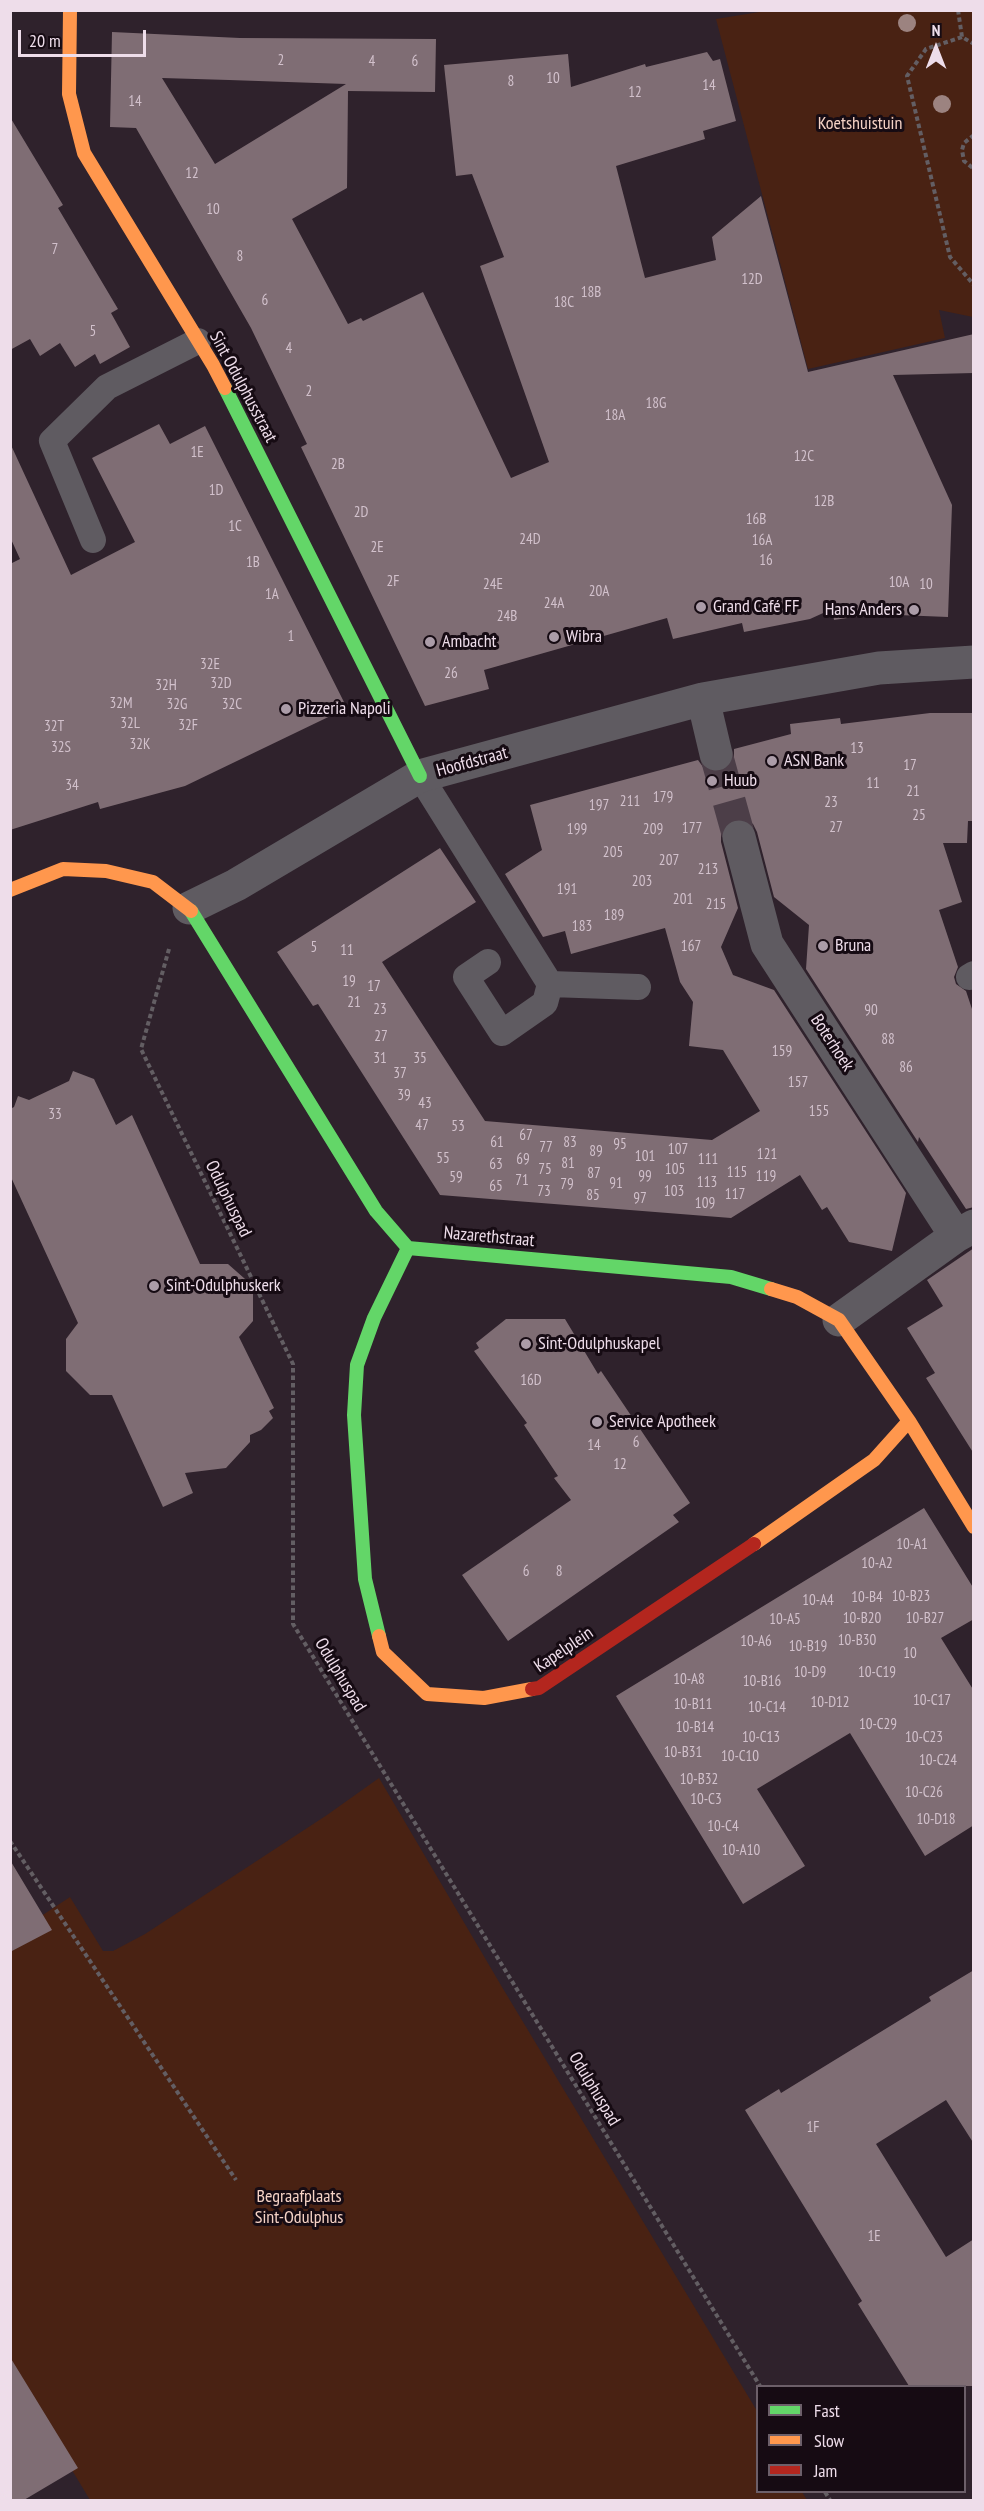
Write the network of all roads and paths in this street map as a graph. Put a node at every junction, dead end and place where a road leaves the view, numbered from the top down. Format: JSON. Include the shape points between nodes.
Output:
{"nodes":[{"id":1,"x":70,"y":10,"type":"edge"},
{"id":2,"x":958,"y":10,"type":"edge"},
{"id":3,"x":962,"y":37,"type":"junction"},
{"id":4,"x":974,"y":44,"type":"edge"},
{"id":5,"x":974,"y":135,"type":"edge"},
{"id":6,"x":974,"y":169,"type":"edge"},
{"id":7,"x":974,"y":285,"type":"edge"},
{"id":8,"x":198,"y":341,"type":"junction"},
{"id":9,"x":93,"y":540,"type":"dead end"},
{"id":10,"x":974,"y":662,"type":"edge"},
{"id":11,"x":703,"y":699,"type":"junction"},
{"id":12,"x":716,"y":754,"type":"tunnel mouth"},
{"id":13,"x":420,"y":776,"type":"junction"},
{"id":14,"x":739,"y":837,"type":"tunnel mouth"},
{"id":15,"x":10,"y":890,"type":"edge"},
{"id":16,"x":189,"y":908,"type":"junction"},
{"id":17,"x":488,"y":962,"type":"dead end"},
{"id":18,"x":550,"y":984,"type":"junction"},
{"id":19,"x":638,"y":987,"type":"dead end"},
{"id":20,"x":965,"y":1231,"type":"edge"},
{"id":21,"x":408,"y":1248,"type":"junction"},
{"id":22,"x":840,"y":1320,"type":"junction"},
{"id":23,"x":909,"y":1420,"type":"junction"},
{"id":24,"x":974,"y":1527,"type":"edge"},
{"id":25,"x":10,"y":1841,"type":"edge"},
{"id":26,"x":237,"y":2180,"type":"dead end"},
{"id":27,"x":759,"y":2385,"type":"edge"}],
"edges":[{"from":1,"to":8,"type":"street","name":"Sint Odulphusstraat","via":[[69,94],[84,153]]},
{"from":2,"to":3,"type":"path"},
{"from":3,"to":4,"type":"path"},
{"from":3,"to":7,"type":"path","via":[[926,49],[907,76],[950,257]]},
{"from":5,"to":6,"type":"path","via":[[962,150],[964,161]]},
{"from":8,"to":9,"type":"lane","via":[[107,387],[52,441]]},
{"from":8,"to":13,"type":"street","name":"Sint Odulphusstraat"},
{"from":10,"to":11,"type":"street","name":"Hoofdstraat","via":[[879,668]]},
{"from":11,"to":12,"type":"street"},
{"from":11,"to":13,"type":"street","name":"Hoofdstraat"},
{"from":13,"to":16,"type":"street","name":"Hoofdstraat","via":[[236,885]]},
{"from":13,"to":18,"type":"lane"},
{"from":14,"to":20,"type":"street","name":"Boterhoek","via":[[767,945]]},
{"from":15,"to":16,"type":"street","via":[[63,869],[106,871],[153,882]]},
{"from":16,"to":21,"type":"street","via":[[376,1211]]},
{"from":16,"to":27,"type":"path","name":"Odulphuspad","via":[[168,952],[141,1048],[292,1364],[293,1624]]},
{"from":17,"to":18,"type":"lane","via":[[466,976],[502,1033],[545,1003]]},
{"from":18,"to":19,"type":"lane"},
{"from":20,"to":22,"type":"street","name":"Boterhoek"},
{"from":21,"to":22,"type":"street","name":"Nazarethstraat","via":[[730,1277],[797,1297]]},
{"from":21,"to":23,"type":"street","name":"Kapelplein","via":[[374,1318],[357,1365],[354,1415],[365,1579],[383,1652],[427,1694],[484,1698],[539,1688],[874,1460]]},
{"from":22,"to":23,"type":"street","name":"Nazarethstraat"},
{"from":23,"to":24,"type":"street","name":"Nazarethstraat"},
{"from":25,"to":26,"type":"path"}]}
